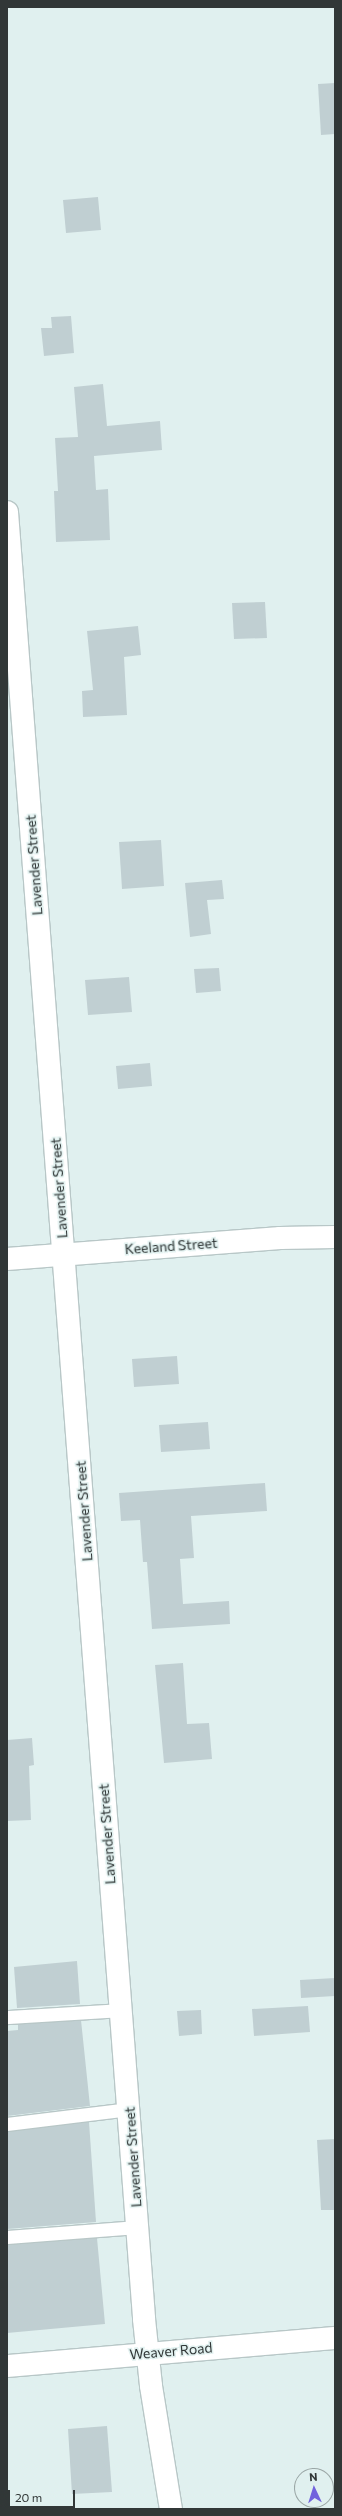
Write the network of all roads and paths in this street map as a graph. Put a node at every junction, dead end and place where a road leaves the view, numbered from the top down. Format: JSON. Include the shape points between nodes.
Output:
{"nodes":[{"id":1,"x":7,"y":512,"type":"edge"},
{"id":2,"x":335,"y":1237,"type":"edge"},
{"id":3,"x":65,"y":1254,"type":"junction"},
{"id":4,"x":7,"y":1259,"type":"edge"},
{"id":5,"x":120,"y":2010,"type":"junction"},
{"id":6,"x":7,"y":2018,"type":"edge"},
{"id":7,"x":129,"y":2109,"type":"junction"},
{"id":8,"x":7,"y":2124,"type":"edge"},
{"id":9,"x":138,"y":2228,"type":"junction"},
{"id":10,"x":7,"y":2237,"type":"edge"},
{"id":11,"x":335,"y":2338,"type":"edge"},
{"id":12,"x":148,"y":2353,"type":"junction"},
{"id":13,"x":7,"y":2366,"type":"edge"},
{"id":14,"x":171,"y":2509,"type":"edge"}],
"edges":[{"from":1,"to":3,"type":"street","name":"Lavender Street"},
{"from":2,"to":3,"type":"street","name":"Keeland Street","via":[[280,1238]]},
{"from":3,"to":4,"type":"street","name":"Keeland Street"},
{"from":3,"to":5,"type":"street","name":"Lavender Street"},
{"from":5,"to":6,"type":"lane"},
{"from":5,"to":7,"type":"street","name":"Lavender Street"},
{"from":7,"to":8,"type":"lane"},
{"from":7,"to":9,"type":"street","name":"Lavender Street"},
{"from":9,"to":10,"type":"lane"},
{"from":9,"to":12,"type":"street","name":"Lavender Street"},
{"from":11,"to":12,"type":"street","name":"Weaver Road"},
{"from":12,"to":13,"type":"street","name":"Weaver Road"},
{"from":12,"to":14,"type":"street","name":"Lavender Street"}]}
